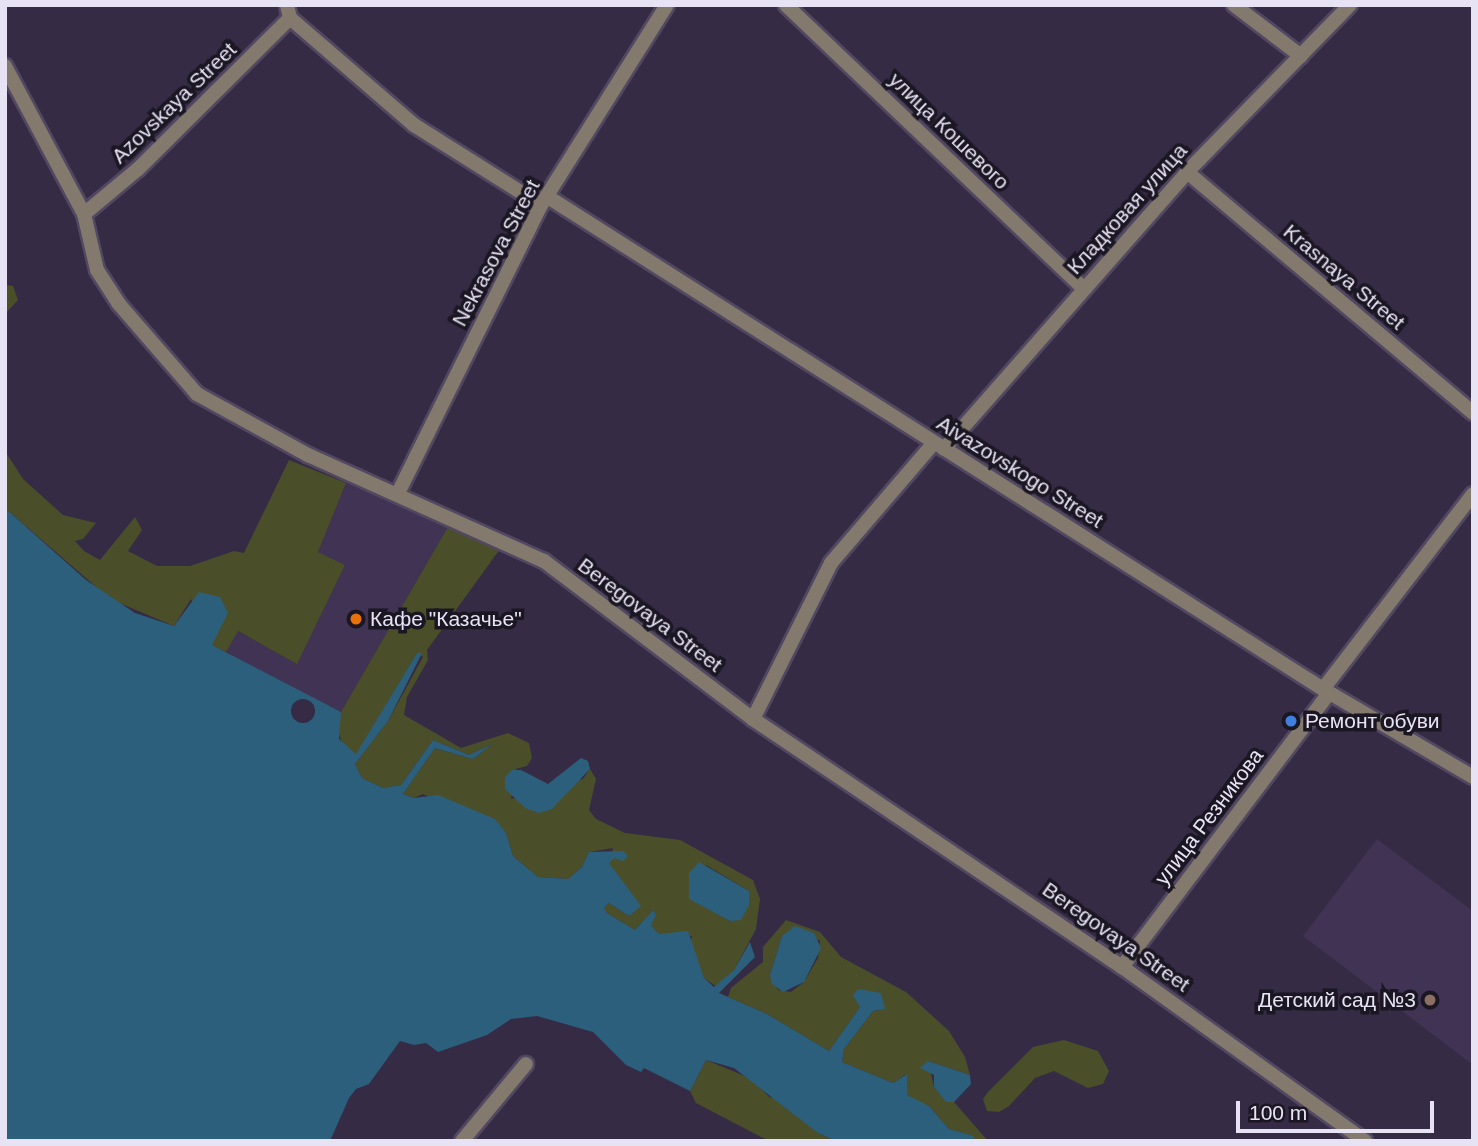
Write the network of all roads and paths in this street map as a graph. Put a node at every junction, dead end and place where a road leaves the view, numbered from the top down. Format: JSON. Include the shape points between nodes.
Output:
{"nodes":[{"id":1,"x":667,"y":5,"type":"edge"},
{"id":2,"x":786,"y":5,"type":"edge"},
{"id":3,"x":1234,"y":5,"type":"edge"},
{"id":4,"x":1350,"y":5,"type":"edge"},
{"id":5,"x":288,"y":9,"type":"edge"},
{"id":6,"x":1301,"y":56,"type":"junction"},
{"id":7,"x":5,"y":66,"type":"edge"},
{"id":8,"x":1187,"y":172,"type":"junction"},
{"id":9,"x":545,"y":201,"type":"junction"},
{"id":10,"x":84,"y":214,"type":"junction"},
{"id":11,"x":1083,"y":288,"type":"junction"},
{"id":12,"x":1473,"y":413,"type":"edge"},
{"id":13,"x":939,"y":446,"type":"junction"},
{"id":14,"x":398,"y":492,"type":"junction"},
{"id":15,"x":1473,"y":495,"type":"edge"},
{"id":16,"x":1326,"y":691,"type":"junction"},
{"id":17,"x":753,"y":719,"type":"junction"},
{"id":18,"x":1473,"y":777,"type":"edge"},
{"id":19,"x":1122,"y":967,"type":"junction"},
{"id":20,"x":526,"y":1064,"type":"dead end"},
{"id":21,"x":462,"y":1141,"type":"edge"},
{"id":22,"x":1365,"y":1141,"type":"edge"}],
"edges":[{"from":1,"to":9,"type":"street","name":"Nekrasova Street"},
{"from":2,"to":11,"type":"street","name":"улица Кошевого"},
{"from":3,"to":6,"type":"street"},
{"from":4,"to":6,"type":"street","name":"Кладковая улица"},
{"from":5,"to":9,"type":"street","name":"Aivazovskogo Street","via":[[414,125]]},
{"from":5,"to":10,"type":"street","name":"Azovskaya Street","via":[[138,169]]},
{"from":6,"to":8,"type":"street","name":"Кладковая улица"},
{"from":7,"to":10,"type":"street","name":"Beregovaya Street"},
{"from":8,"to":11,"type":"street","name":"Кладковая улица"},
{"from":8,"to":12,"type":"street","name":"Krasnaya Street"},
{"from":9,"to":13,"type":"street","name":"Aivazovskogo Street"},
{"from":9,"to":14,"type":"street","name":"Nekrasova Street"},
{"from":10,"to":14,"type":"street","name":"Beregovaya Street","via":[[90,251],[108,288],[197,394],[308,455]]},
{"from":11,"to":13,"type":"street","name":"Кладковая улица"},
{"from":13,"to":16,"type":"street","name":"Aivazovskogo Street"},
{"from":13,"to":17,"type":"street","name":"Кладковая улица","via":[[831,564]]},
{"from":14,"to":17,"type":"street","name":"Beregovaya Street","via":[[544,561]]},
{"from":15,"to":16,"type":"street","name":"улица Резникова"},
{"from":16,"to":18,"type":"street","name":"Aivazovskogo Street"},
{"from":16,"to":19,"type":"street","name":"улица Резникова"},
{"from":17,"to":19,"type":"street","name":"Beregovaya Street"},
{"from":19,"to":22,"type":"street","name":"Beregovaya Street"},
{"from":20,"to":21,"type":"street"}]}
